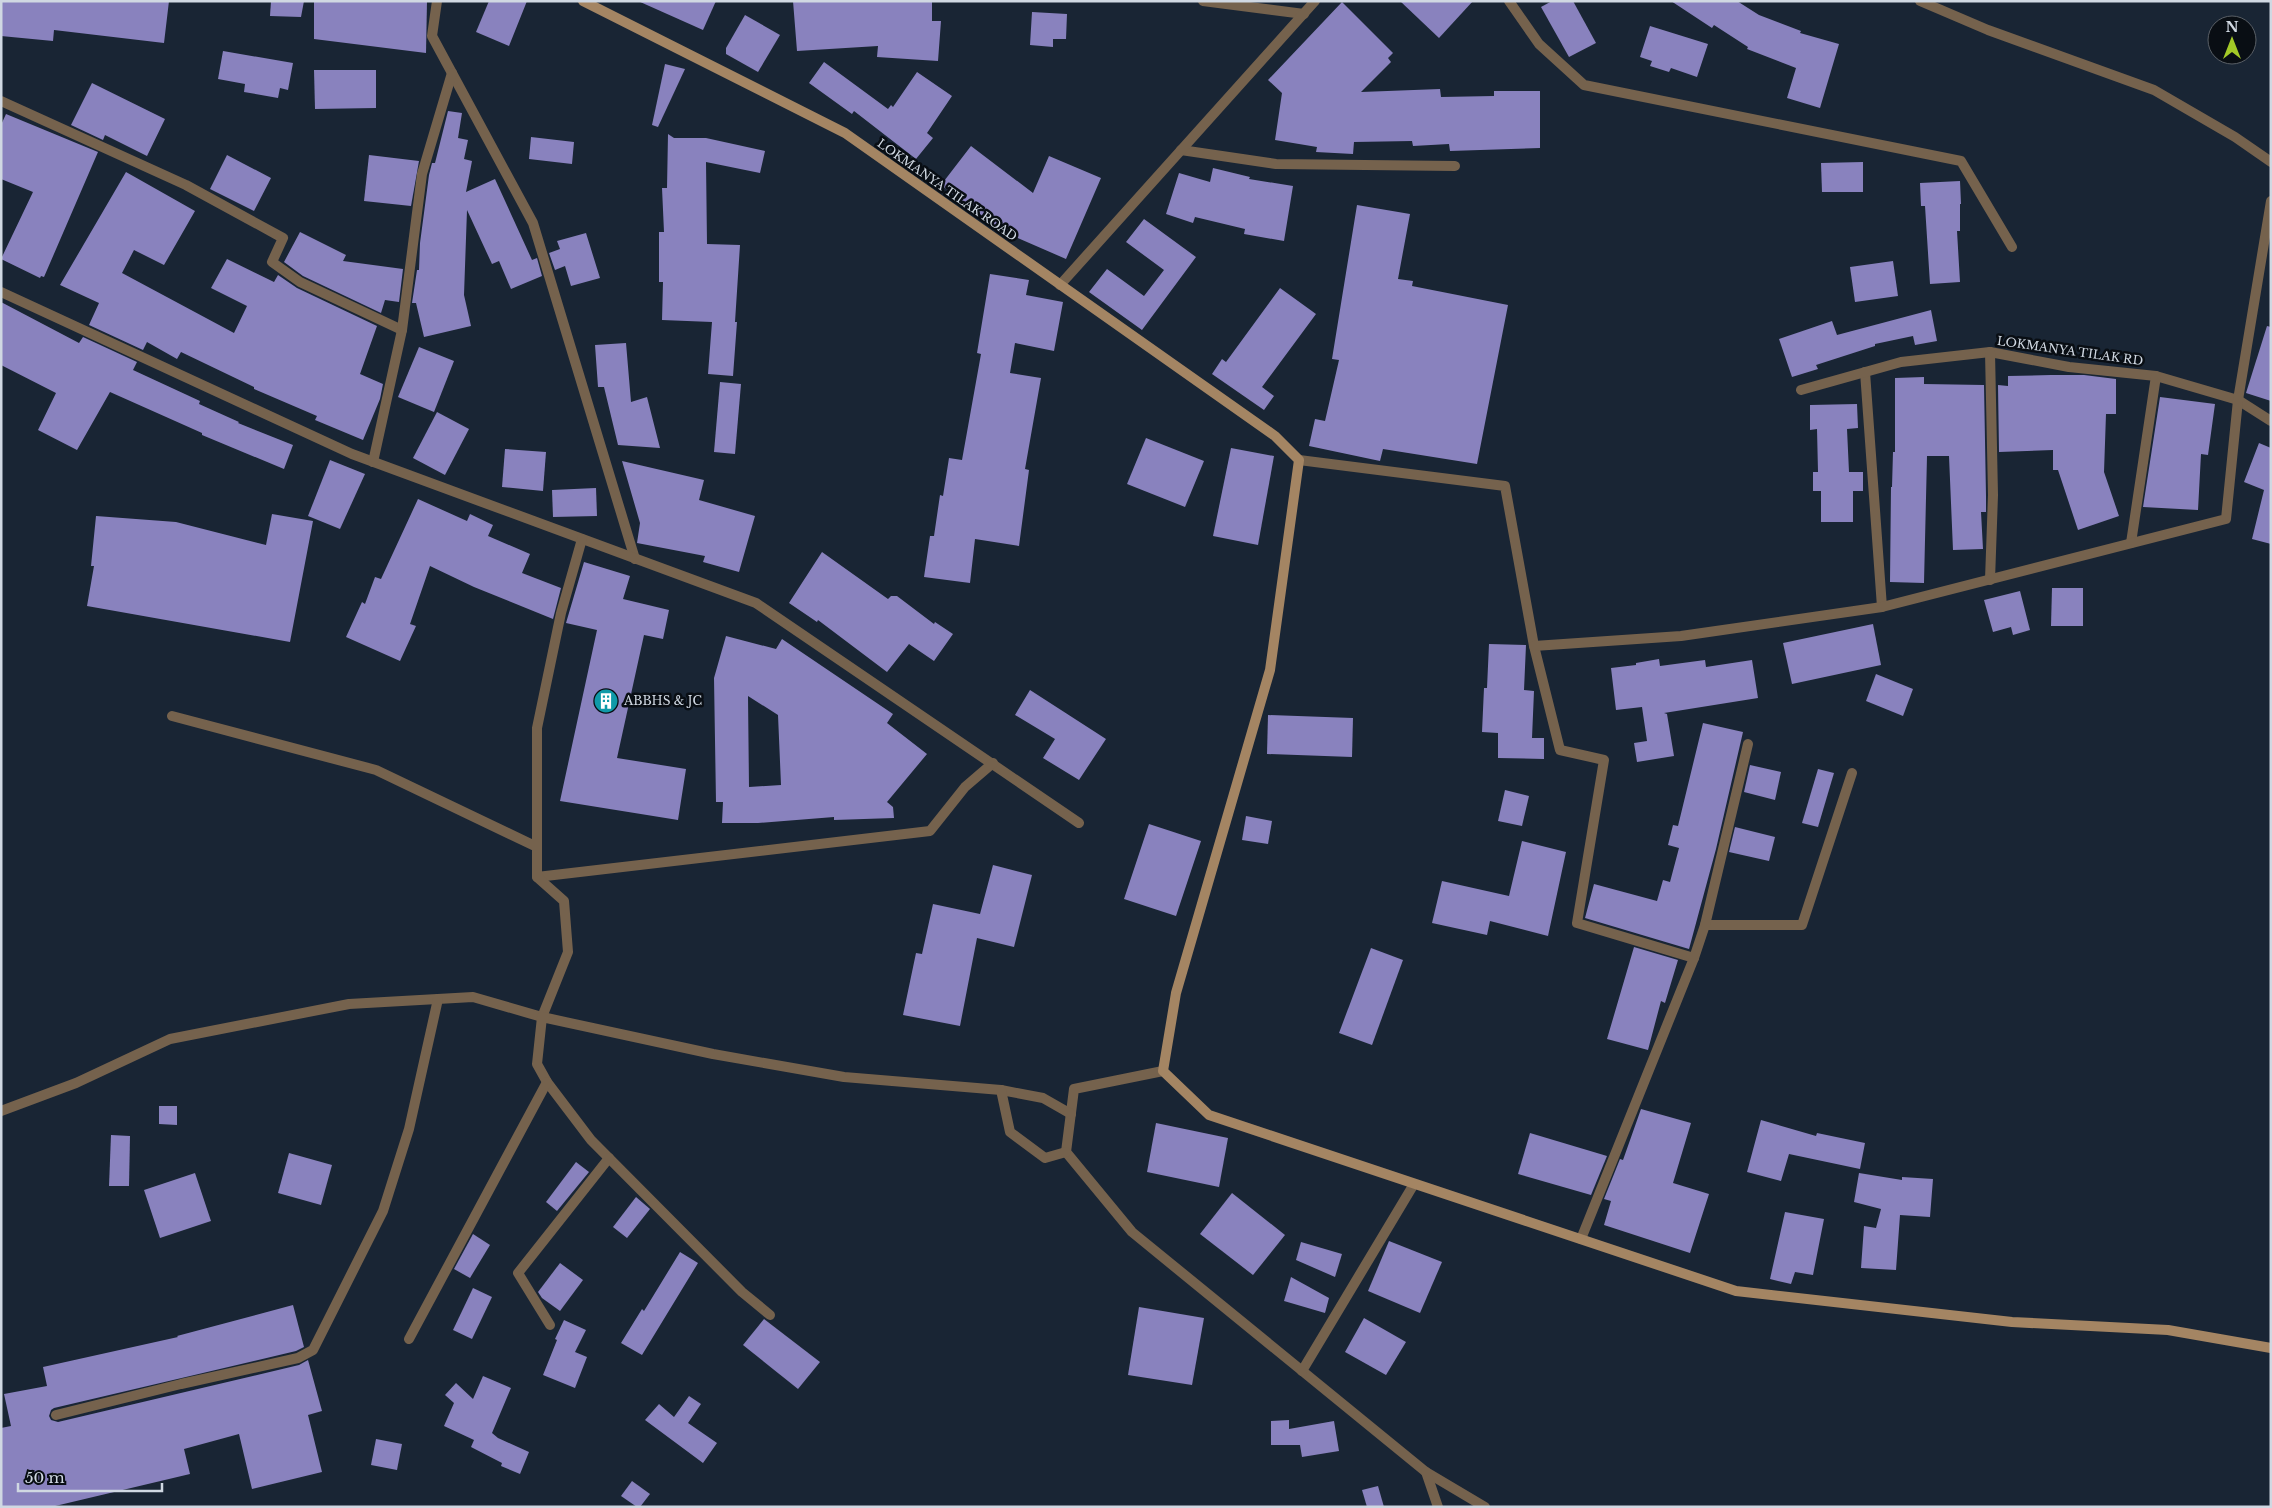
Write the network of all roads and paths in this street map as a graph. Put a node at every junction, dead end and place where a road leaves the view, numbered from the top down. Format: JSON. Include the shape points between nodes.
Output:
{"nodes":[{"id":1,"x":437,"y":1,"type":"edge"},
{"id":2,"x":583,"y":1,"type":"edge"},
{"id":3,"x":1203,"y":1,"type":"edge"},
{"id":4,"x":1315,"y":1,"type":"edge"},
{"id":5,"x":1509,"y":1,"type":"edge"},
{"id":6,"x":1920,"y":1,"type":"edge"},
{"id":7,"x":1304,"y":14,"type":"junction"},
{"id":8,"x":452,"y":73,"type":"junction"},
{"id":9,"x":1,"y":101,"type":"edge"},
{"id":10,"x":1181,"y":150,"type":"junction"},
{"id":11,"x":2271,"y":162,"type":"edge"},
{"id":12,"x":1455,"y":166,"type":"dead end"},
{"id":13,"x":2271,"y":201,"type":"edge"},
{"id":14,"x":2012,"y":247,"type":"dead end"},
{"id":15,"x":1060,"y":285,"type":"junction"},
{"id":16,"x":1,"y":292,"type":"edge"},
{"id":17,"x":402,"y":330,"type":"junction"},
{"id":18,"x":1990,"y":352,"type":"junction"},
{"id":19,"x":1866,"y":372,"type":"junction"},
{"id":20,"x":2156,"y":376,"type":"junction"},
{"id":21,"x":1800,"y":390,"type":"dead end"},
{"id":22,"x":2238,"y":400,"type":"junction"},
{"id":23,"x":2271,"y":421,"type":"edge"},
{"id":24,"x":1299,"y":460,"type":"junction"},
{"id":25,"x":374,"y":462,"type":"junction"},
{"id":26,"x":582,"y":539,"type":"junction"},
{"id":27,"x":2131,"y":543,"type":"junction"},
{"id":28,"x":635,"y":559,"type":"junction"},
{"id":29,"x":1990,"y":580,"type":"junction"},
{"id":30,"x":1882,"y":608,"type":"junction"},
{"id":31,"x":1534,"y":646,"type":"junction"},
{"id":32,"x":172,"y":716,"type":"dead end"},
{"id":33,"x":1748,"y":744,"type":"dead end"},
{"id":34,"x":993,"y":763,"type":"junction"},
{"id":35,"x":1852,"y":774,"type":"dead end"},
{"id":36,"x":1079,"y":823,"type":"dead end"},
{"id":37,"x":537,"y":847,"type":"junction"},
{"id":38,"x":537,"y":877,"type":"junction"},
{"id":39,"x":1705,"y":924,"type":"junction"},
{"id":40,"x":1694,"y":958,"type":"junction"},
{"id":41,"x":438,"y":999,"type":"junction"},
{"id":42,"x":542,"y":1017,"type":"junction"},
{"id":43,"x":1163,"y":1071,"type":"junction"},
{"id":44,"x":547,"y":1082,"type":"junction"},
{"id":45,"x":1001,"y":1090,"type":"junction"},
{"id":46,"x":1,"y":1111,"type":"edge"},
{"id":47,"x":1071,"y":1114,"type":"junction"},
{"id":48,"x":1066,"y":1152,"type":"junction"},
{"id":49,"x":609,"y":1158,"type":"junction"},
{"id":50,"x":1414,"y":1184,"type":"junction"},
{"id":51,"x":1581,"y":1239,"type":"junction"},
{"id":52,"x":770,"y":1315,"type":"dead end"},
{"id":53,"x":550,"y":1325,"type":"dead end"},
{"id":54,"x":409,"y":1339,"type":"dead end"},
{"id":55,"x":2271,"y":1348,"type":"edge"},
{"id":56,"x":1302,"y":1371,"type":"junction"},
{"id":57,"x":56,"y":1415,"type":"dead end"},
{"id":58,"x":1426,"y":1472,"type":"junction"},
{"id":59,"x":1438,"y":1507,"type":"edge"},
{"id":60,"x":1484,"y":1507,"type":"edge"}],
"edges":[{"from":1,"to":8,"type":"street","via":[[432,36]]},
{"from":2,"to":15,"type":"main road","name":"LOKMANYA TILAK ROAD","via":[[845,133]]},
{"from":3,"to":7,"type":"street"},
{"from":4,"to":7,"type":"street"},
{"from":5,"to":14,"type":"street","via":[[1539,44],[1584,85],[1961,161]]},
{"from":6,"to":11,"type":"street","via":[[1988,30],[2154,90]]},
{"from":7,"to":10,"type":"street"},
{"from":8,"to":17,"type":"street","via":[[422,174]]},
{"from":8,"to":28,"type":"street","via":[[533,222]]},
{"from":9,"to":17,"type":"street","via":[[186,185],[283,238],[272,262],[300,282]]},
{"from":10,"to":12,"type":"street","via":[[1276,164]]},
{"from":10,"to":15,"type":"street"},
{"from":13,"to":22,"type":"street"},
{"from":15,"to":24,"type":"main road","name":"LOKMANYA TILAK ROAD","via":[[1275,436]]},
{"from":16,"to":25,"type":"street"},
{"from":17,"to":25,"type":"street"},
{"from":18,"to":19,"type":"street","name":"LOKMANYA TILAK RD","via":[[1901,362]]},
{"from":18,"to":20,"type":"street","name":"LOKMANYA TILAK RD","via":[[2070,367]]},
{"from":18,"to":29,"type":"street","via":[[1993,495]]},
{"from":19,"to":21,"type":"street","name":"LOKMANYA TILAK RD"},
{"from":19,"to":30,"type":"street"},
{"from":20,"to":22,"type":"street","name":"LOKMANYA TILAK RD"},
{"from":20,"to":27,"type":"street"},
{"from":22,"to":23,"type":"street","name":"LOKMANYA TILAK RD"},
{"from":22,"to":27,"type":"street","via":[[2226,519]]},
{"from":24,"to":31,"type":"street","via":[[1506,486]]},
{"from":24,"to":43,"type":"main road","via":[[1270,670],[1176,993]]},
{"from":25,"to":26,"type":"street"},
{"from":26,"to":28,"type":"street"},
{"from":26,"to":37,"type":"street","via":[[561,613],[537,728]]},
{"from":27,"to":29,"type":"street"},
{"from":28,"to":34,"type":"street","via":[[756,603]]},
{"from":29,"to":30,"type":"street"},
{"from":30,"to":31,"type":"street","via":[[1681,636]]},
{"from":31,"to":40,"type":"street","via":[[1560,750],[1604,760],[1577,923]]},
{"from":32,"to":37,"type":"street","via":[[376,770]]},
{"from":33,"to":39,"type":"street"},
{"from":34,"to":36,"type":"street"},
{"from":34,"to":38,"type":"street","via":[[965,788],[930,831]]},
{"from":35,"to":39,"type":"street","via":[[1802,924]]},
{"from":37,"to":38,"type":"street"},
{"from":38,"to":42,"type":"street","via":[[564,901],[568,952]]},
{"from":39,"to":40,"type":"street"},
{"from":40,"to":51,"type":"street"},
{"from":41,"to":42,"type":"street","via":[[473,998]]},
{"from":41,"to":46,"type":"street","via":[[350,1004],[170,1039],[76,1083]]},
{"from":41,"to":57,"type":"street","via":[[409,1129],[382,1211],[313,1350],[298,1358]]},
{"from":42,"to":44,"type":"street","via":[[537,1064]]},
{"from":42,"to":45,"type":"street","via":[[713,1054],[844,1077]]},
{"from":43,"to":47,"type":"street","via":[[1074,1089]]},
{"from":43,"to":50,"type":"main road","via":[[1210,1115]]},
{"from":44,"to":49,"type":"street","via":[[590,1140]]},
{"from":44,"to":54,"type":"street"},
{"from":45,"to":47,"type":"street","via":[[1043,1098]]},
{"from":45,"to":48,"type":"street","via":[[1010,1132],[1045,1158]]},
{"from":47,"to":48,"type":"street"},
{"from":48,"to":56,"type":"street","via":[[1132,1232]]},
{"from":49,"to":52,"type":"street","via":[[742,1292]]},
{"from":49,"to":53,"type":"street","via":[[518,1273]]},
{"from":50,"to":51,"type":"main road"},
{"from":50,"to":56,"type":"street"},
{"from":51,"to":55,"type":"main road","via":[[1736,1291],[2012,1322],[2168,1330]]},
{"from":56,"to":58,"type":"street"},
{"from":58,"to":59,"type":"street"},
{"from":58,"to":60,"type":"street"}]}
